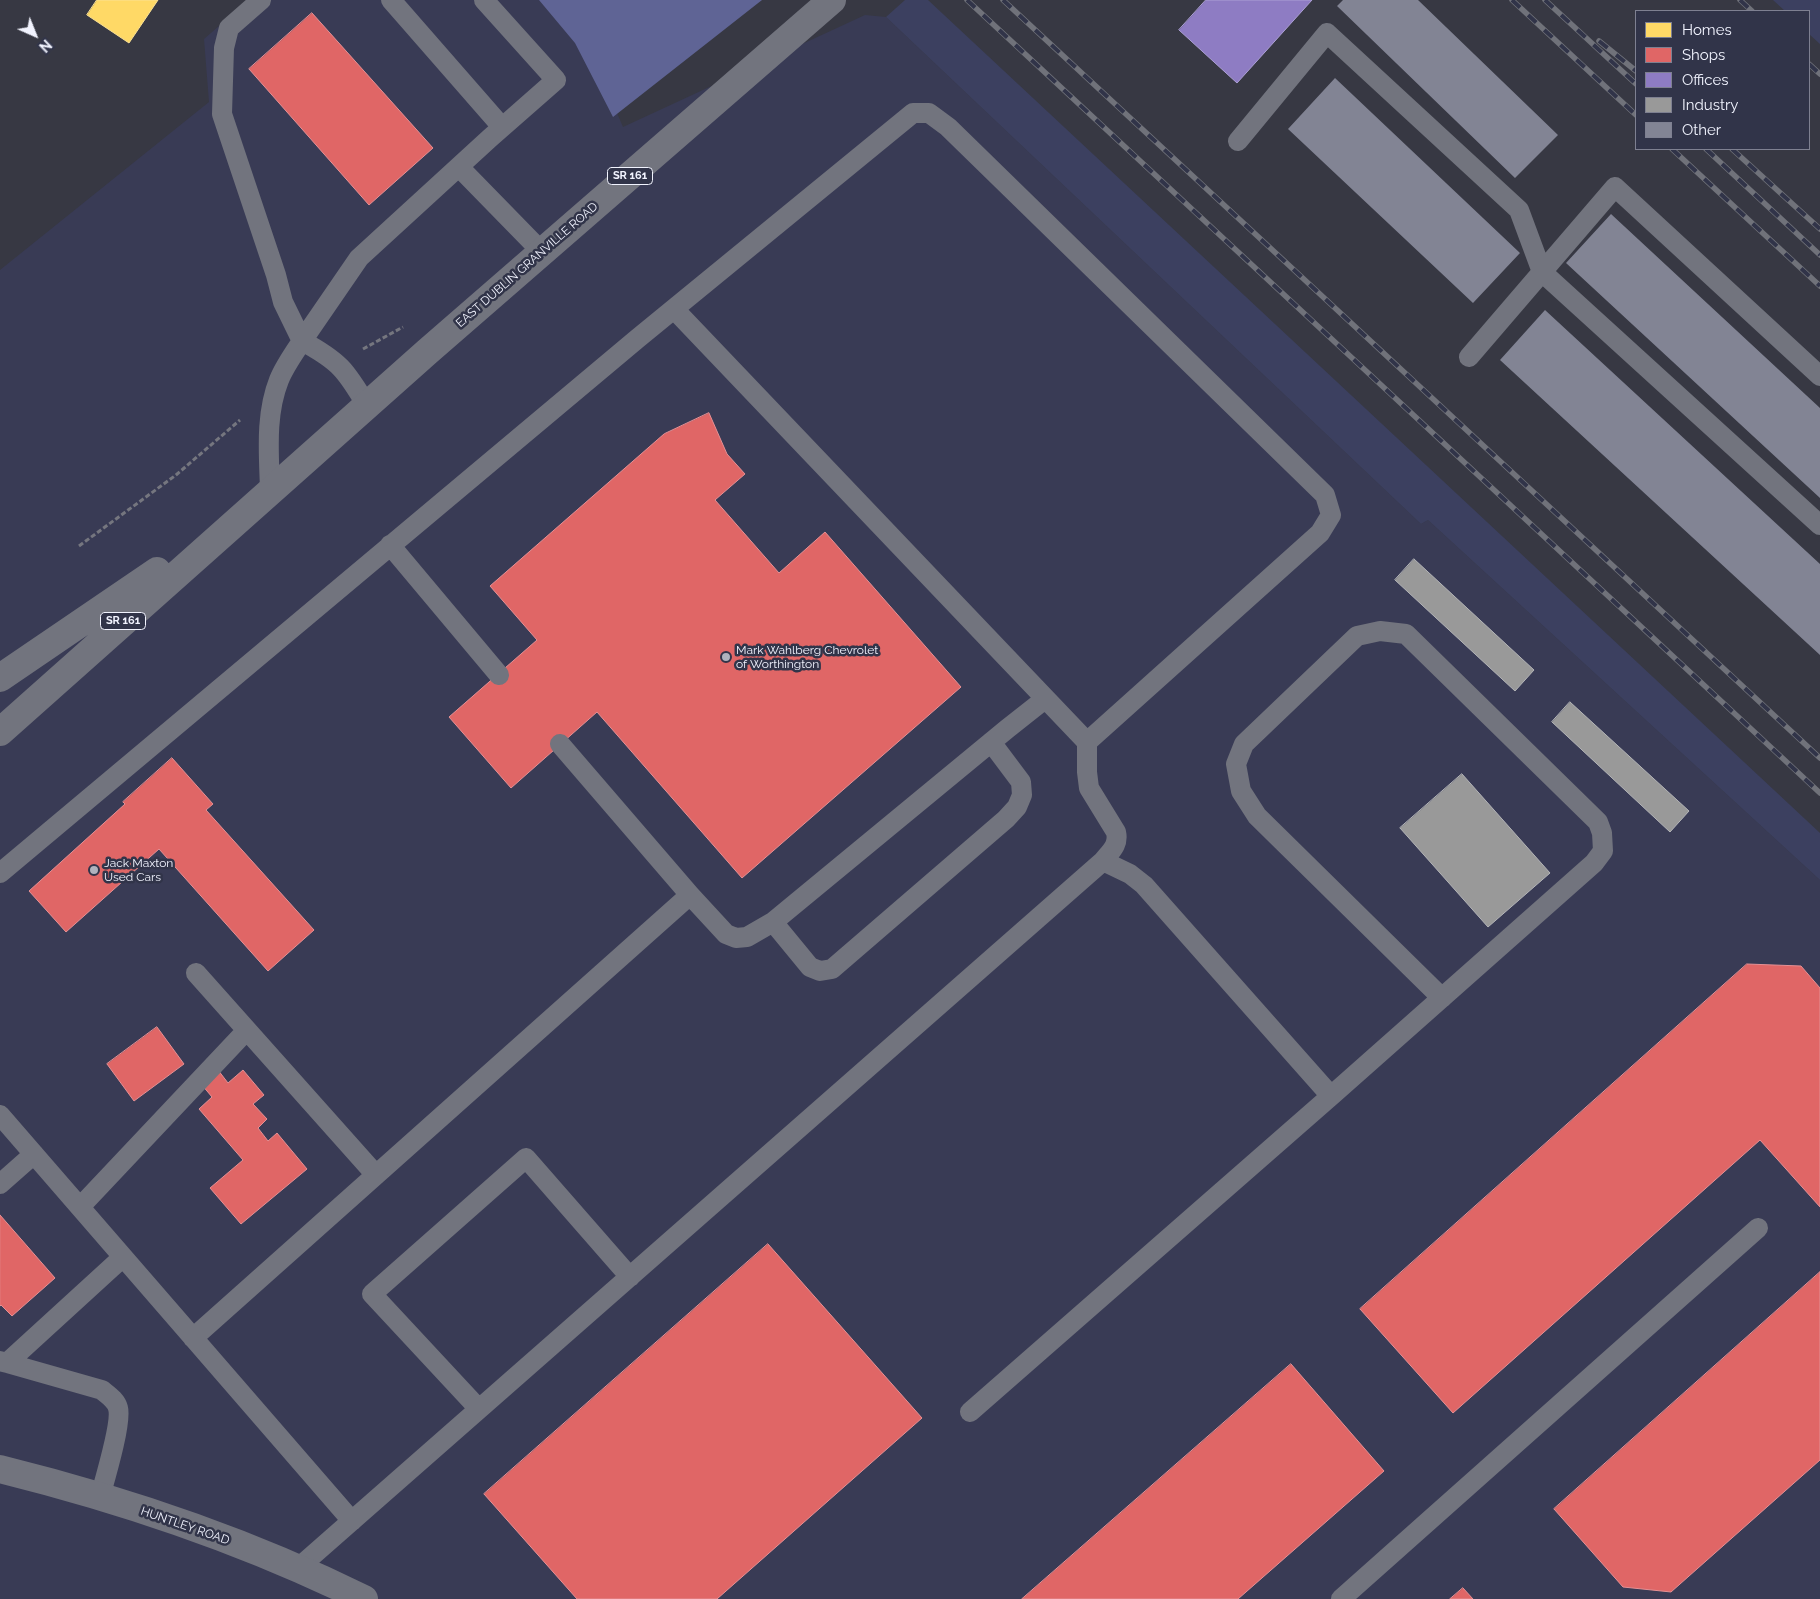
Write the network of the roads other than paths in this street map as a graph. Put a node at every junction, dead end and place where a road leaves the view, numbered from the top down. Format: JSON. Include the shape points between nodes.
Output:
{"nodes":[{"id":1,"x":261,"y":0,"type":"edge"},
{"id":2,"x":391,"y":0,"type":"edge"},
{"id":3,"x":484,"y":0,"type":"edge"},
{"id":4,"x":832,"y":0,"type":"edge"},
{"id":5,"x":502,"y":127,"type":"junction"},
{"id":6,"x":1238,"y":141,"type":"dead end"},
{"id":7,"x":459,"y":167,"type":"junction"},
{"id":8,"x":542,"y":252,"type":"junction"},
{"id":9,"x":1542,"y":272,"type":"junction"},
{"id":10,"x":674,"y":308,"type":"junction"},
{"id":11,"x":302,"y":341,"type":"junction"},
{"id":12,"x":1469,"y":357,"type":"dead end"},
{"id":13,"x":1820,"y":376,"type":"edge"},
{"id":14,"x":366,"y":406,"type":"junction"},
{"id":15,"x":270,"y":490,"type":"junction"},
{"id":16,"x":245,"y":512,"type":"junction"},
{"id":17,"x":1820,"y":525,"type":"edge"},
{"id":18,"x":390,"y":545,"type":"junction"},
{"id":19,"x":498,"y":675,"type":"dead end"},
{"id":20,"x":0,"y":678,"type":"edge"},
{"id":21,"x":1045,"y":699,"type":"junction"},
{"id":22,"x":0,"y":732,"type":"edge"},
{"id":23,"x":991,"y":742,"type":"junction"},
{"id":24,"x":1087,"y":742,"type":"junction"},
{"id":25,"x":560,"y":744,"type":"dead end"},
{"id":26,"x":1103,"y":861,"type":"junction"},
{"id":27,"x":0,"y":873,"type":"edge"},
{"id":28,"x":690,"y":895,"type":"junction"},
{"id":29,"x":773,"y":922,"type":"junction"},
{"id":30,"x":196,"y":973,"type":"dead end"},
{"id":31,"x":1442,"y":998,"type":"junction"},
{"id":32,"x":247,"y":1030,"type":"junction"},
{"id":33,"x":1331,"y":1096,"type":"junction"},
{"id":34,"x":0,"y":1115,"type":"edge"},
{"id":35,"x":34,"y":1154,"type":"junction"},
{"id":36,"x":376,"y":1175,"type":"junction"},
{"id":37,"x":0,"y":1184,"type":"edge"},
{"id":38,"x":80,"y":1207,"type":"junction"},
{"id":39,"x":1758,"y":1228,"type":"dead end"},
{"id":40,"x":123,"y":1257,"type":"junction"},
{"id":41,"x":630,"y":1277,"type":"junction"},
{"id":42,"x":193,"y":1338,"type":"junction"},
{"id":43,"x":4,"y":1362,"type":"edge"},
{"id":44,"x":478,"y":1409,"type":"junction"},
{"id":45,"x":970,"y":1412,"type":"dead end"},
{"id":46,"x":0,"y":1469,"type":"edge"},
{"id":47,"x":100,"y":1497,"type":"junction"},
{"id":48,"x":352,"y":1521,"type":"junction"},
{"id":49,"x":297,"y":1569,"type":"junction"},
{"id":50,"x":364,"y":1599,"type":"edge"},
{"id":51,"x":1341,"y":1599,"type":"edge"}],
"edges":[{"from":1,"to":11,"type":"lane","via":[[229,28],[224,48],[222,114],[283,302]]},
{"from":2,"to":5,"type":"lane"},
{"from":3,"to":5,"type":"lane","via":[[556,80]]},
{"from":4,"to":8,"type":"main road","name":"EAST DUBLIN GRANVILLE ROAD","number":"SR 161"},
{"from":5,"to":7,"type":"lane"},
{"from":6,"to":9,"type":"lane","via":[[1327,33],[1519,210]]},
{"from":7,"to":8,"type":"lane"},
{"from":7,"to":11,"type":"lane","via":[[359,258]]},
{"from":8,"to":14,"type":"main road","name":"EAST DUBLIN GRANVILLE ROAD","number":"SR 161"},
{"from":9,"to":12,"type":"lane"},
{"from":9,"to":13,"type":"lane","via":[[1615,186]]},
{"from":9,"to":17,"type":"lane"},
{"from":10,"to":18,"type":"lane"},
{"from":10,"to":21,"type":"lane"},
{"from":10,"to":24,"type":"lane","via":[[913,113],[929,112],[1325,495],[1331,515],[1320,533]]},
{"from":11,"to":14,"type":"lane","via":[[338,364]]},
{"from":11,"to":15,"type":"lane","via":[[279,378],[271,403]]},
{"from":14,"to":15,"type":"main road","name":"EAST DUBLIN GRANVILLE ROAD","number":"SR 161"},
{"from":15,"to":16,"type":"main road","name":"EAST DUBLIN GRANVILLE ROAD","number":"SR 161"},
{"from":16,"to":20,"type":"main road","name":"EAST DUBLIN GRANVILLE ROAD","number":"SR 161"},
{"from":16,"to":22,"type":"main road","name":"EAST DUBLIN GRANVILLE ROAD","number":"SR 161"},
{"from":18,"to":19,"type":"lane"},
{"from":18,"to":27,"type":"lane"},
{"from":21,"to":23,"type":"lane"},
{"from":21,"to":24,"type":"lane"},
{"from":23,"to":29,"type":"lane"},
{"from":23,"to":29,"type":"lane","via":[[1021,782],[1022,794],[1017,807],[832,970],[820,971],[810,967]]},
{"from":24,"to":26,"type":"lane","via":[[1089,788],[1118,840]]},
{"from":25,"to":28,"type":"lane"},
{"from":26,"to":33,"type":"lane","via":[[1144,885]]},
{"from":26,"to":41,"type":"lane"},
{"from":28,"to":29,"type":"lane","via":[[726,934],[736,938],[747,937]]},
{"from":28,"to":36,"type":"lane"},
{"from":30,"to":32,"type":"lane"},
{"from":31,"to":31,"type":"lane","via":[[1257,816],[1241,791],[1236,764],[1244,744],[1357,636],[1380,631],[1406,634],[1598,822],[1602,833],[1603,851],[1594,863]]},
{"from":31,"to":33,"type":"lane"},
{"from":32,"to":36,"type":"lane"},
{"from":32,"to":38,"type":"lane"},
{"from":33,"to":45,"type":"lane"},
{"from":34,"to":35,"type":"lane"},
{"from":35,"to":37,"type":"lane"},
{"from":35,"to":38,"type":"lane"},
{"from":36,"to":42,"type":"lane"},
{"from":38,"to":40,"type":"lane"},
{"from":39,"to":51,"type":"lane"},
{"from":40,"to":42,"type":"lane"},
{"from":40,"to":43,"type":"lane"},
{"from":41,"to":44,"type":"lane"},
{"from":41,"to":44,"type":"lane","via":[[526,1158],[372,1294]]},
{"from":42,"to":48,"type":"lane"},
{"from":43,"to":47,"type":"lane","via":[[102,1390],[111,1397],[118,1407],[118,1421]]},
{"from":44,"to":48,"type":"lane"},
{"from":46,"to":47,"type":"main road","name":"HUNTLEY ROAD"},
{"from":47,"to":49,"type":"main road","name":"HUNTLEY ROAD","via":[[198,1528]]},
{"from":48,"to":49,"type":"lane"},
{"from":49,"to":50,"type":"main road","name":"HUNTLEY ROAD"}]}
